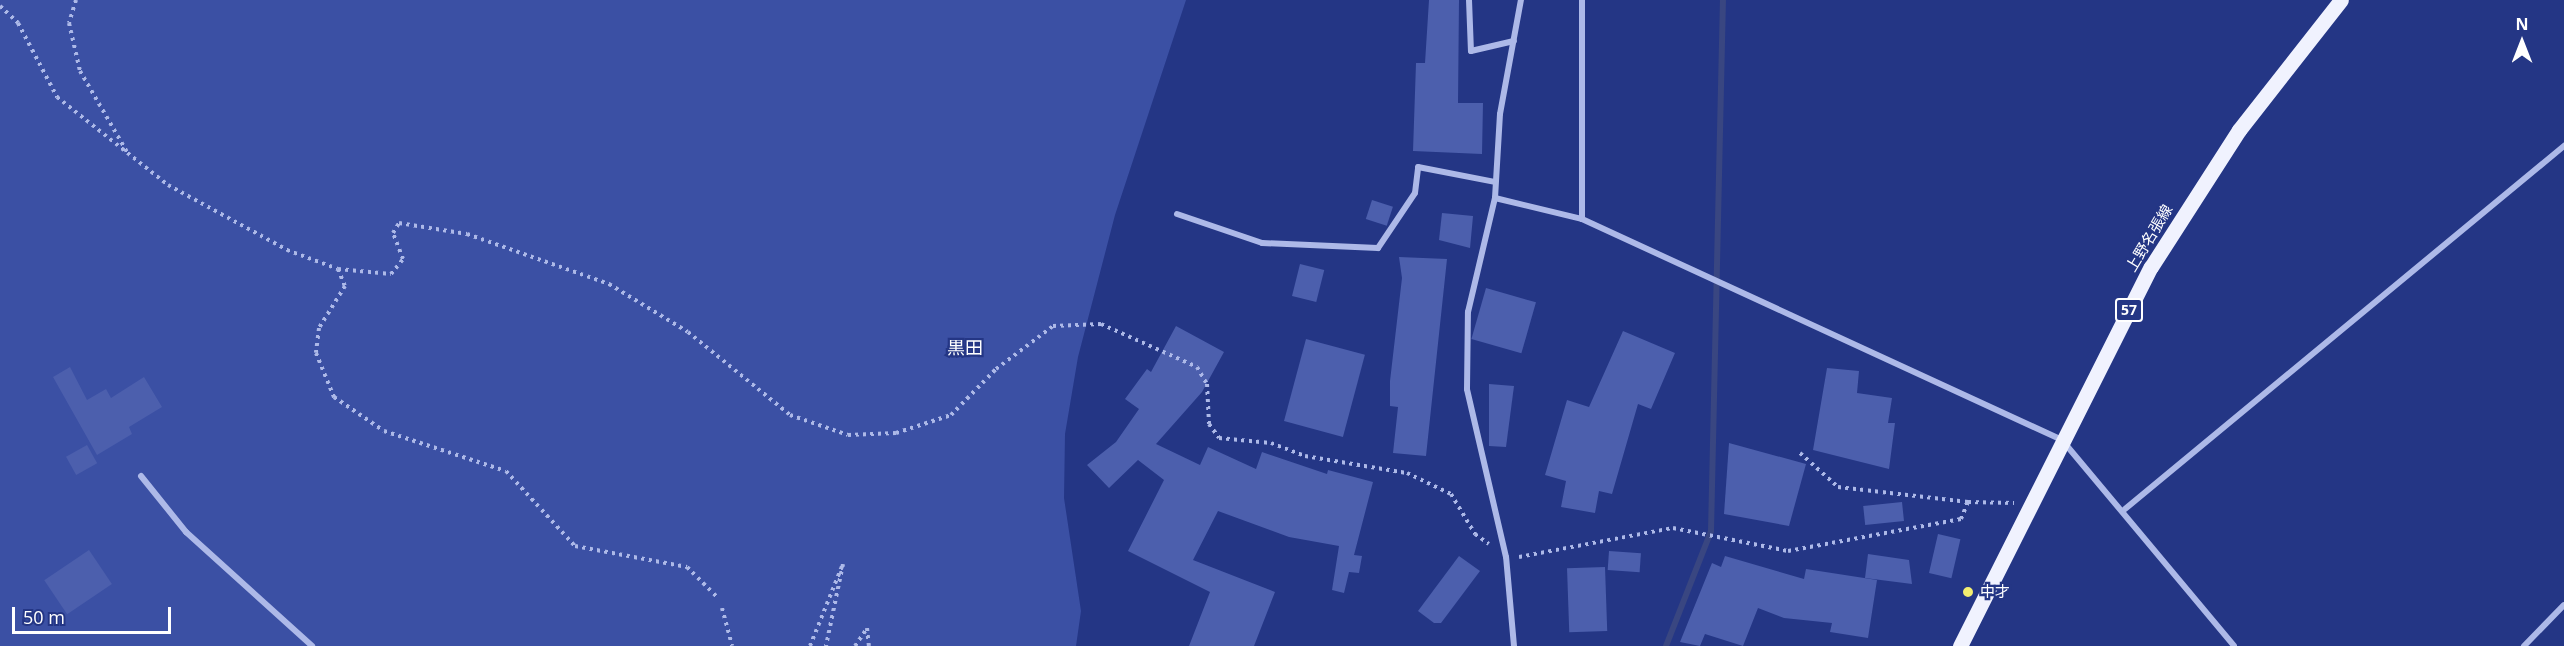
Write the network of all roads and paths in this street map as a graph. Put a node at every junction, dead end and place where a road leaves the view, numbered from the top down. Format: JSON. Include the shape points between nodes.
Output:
{"nodes":[{"id":1,"x":76,"y":0,"type":"edge"},
{"id":2,"x":1469,"y":0,"type":"edge"},
{"id":3,"x":1521,"y":0,"type":"edge"},
{"id":4,"x":1582,"y":0,"type":"edge"},
{"id":5,"x":2341,"y":0,"type":"edge"},
{"id":6,"x":0,"y":6,"type":"edge"},
{"id":7,"x":1515,"y":41,"type":"junction"},
{"id":8,"x":2564,"y":146,"type":"edge"},
{"id":9,"x":129,"y":154,"type":"junction"},
{"id":10,"x":1495,"y":182,"type":"junction"},
{"id":11,"x":1495,"y":198,"type":"junction"},
{"id":12,"x":1177,"y":214,"type":"dead end"},
{"id":13,"x":1582,"y":219,"type":"junction"},
{"id":14,"x":338,"y":268,"type":"junction"},
{"id":15,"x":2062,"y":440,"type":"junction"},
{"id":16,"x":1800,"y":453,"type":"dead end"},
{"id":17,"x":141,"y":476,"type":"dead end"},
{"id":18,"x":1968,"y":502,"type":"junction"},
{"id":19,"x":2032,"y":504,"type":"junction"},
{"id":20,"x":2125,"y":509,"type":"junction"},
{"id":21,"x":1506,"y":557,"type":"junction"},
{"id":22,"x":717,"y":597,"type":"dead end"},
{"id":23,"x":2564,"y":605,"type":"edge"},
{"id":24,"x":722,"y":608,"type":"dead end"},
{"id":25,"x":312,"y":646,"type":"edge"},
{"id":26,"x":732,"y":646,"type":"edge"},
{"id":27,"x":810,"y":646,"type":"edge"},
{"id":28,"x":826,"y":646,"type":"edge"},
{"id":29,"x":855,"y":646,"type":"edge"},
{"id":30,"x":869,"y":646,"type":"edge"},
{"id":31,"x":1514,"y":646,"type":"edge"},
{"id":32,"x":1960,"y":646,"type":"edge"},
{"id":33,"x":2234,"y":646,"type":"edge"},
{"id":34,"x":2524,"y":646,"type":"edge"}],
"edges":[{"from":1,"to":9,"type":"path","via":[[69,23],[81,71]]},
{"from":2,"to":7,"type":"street","via":[[1470,51]]},
{"from":3,"to":7,"type":"street"},
{"from":4,"to":13,"type":"street"},
{"from":5,"to":15,"type":"main road","name":"上野名張線","number":"57","via":[[2239,130],[2151,267]]},
{"from":6,"to":9,"type":"path","via":[[18,23],[57,97]]},
{"from":7,"to":10,"type":"street","via":[[1500,114]]},
{"from":8,"to":20,"type":"street"},
{"from":9,"to":14,"type":"path","via":[[198,202],[287,250]]},
{"from":10,"to":11,"type":"street"},
{"from":10,"to":12,"type":"street","via":[[1418,167],[1415,193],[1378,248],[1262,243]]},
{"from":11,"to":13,"type":"street"},
{"from":11,"to":21,"type":"street","via":[[1468,312],[1467,389]]},
{"from":13,"to":15,"type":"street","via":[[1729,290]]},
{"from":14,"to":21,"type":"path","via":[[391,274],[403,259],[393,233],[399,223],[467,234],[609,284],[688,332],[790,415],[848,435],[896,433],[951,415],[996,369],[1053,326],[1101,324],[1197,368],[1207,384],[1209,424],[1219,438],[1271,443],[1305,456],[1407,474],[1451,494],[1475,534]]},
{"from":14,"to":22,"type":"path","via":[[345,286],[319,328],[316,353],[334,397],[384,431],[506,471],[575,546],[687,567]]},
{"from":15,"to":19,"type":"main road","name":"上野名張線","number":"57"},
{"from":15,"to":20,"type":"street"},
{"from":16,"to":18,"type":"path","via":[[1838,486]]},
{"from":17,"to":25,"type":"street","via":[[186,532]]},
{"from":18,"to":19,"type":"path"},
{"from":18,"to":21,"type":"path","via":[[1961,519],[1788,551],[1672,528],[1541,557]]},
{"from":19,"to":32,"type":"main road","name":"上野名張線","number":"57"},
{"from":20,"to":33,"type":"street"},
{"from":21,"to":31,"type":"street"},
{"from":23,"to":34,"type":"street"},
{"from":24,"to":26,"type":"path"},
{"from":27,"to":28,"type":"path","via":[[843,564]]},
{"from":29,"to":30,"type":"path","via":[[867,628]]}]}
